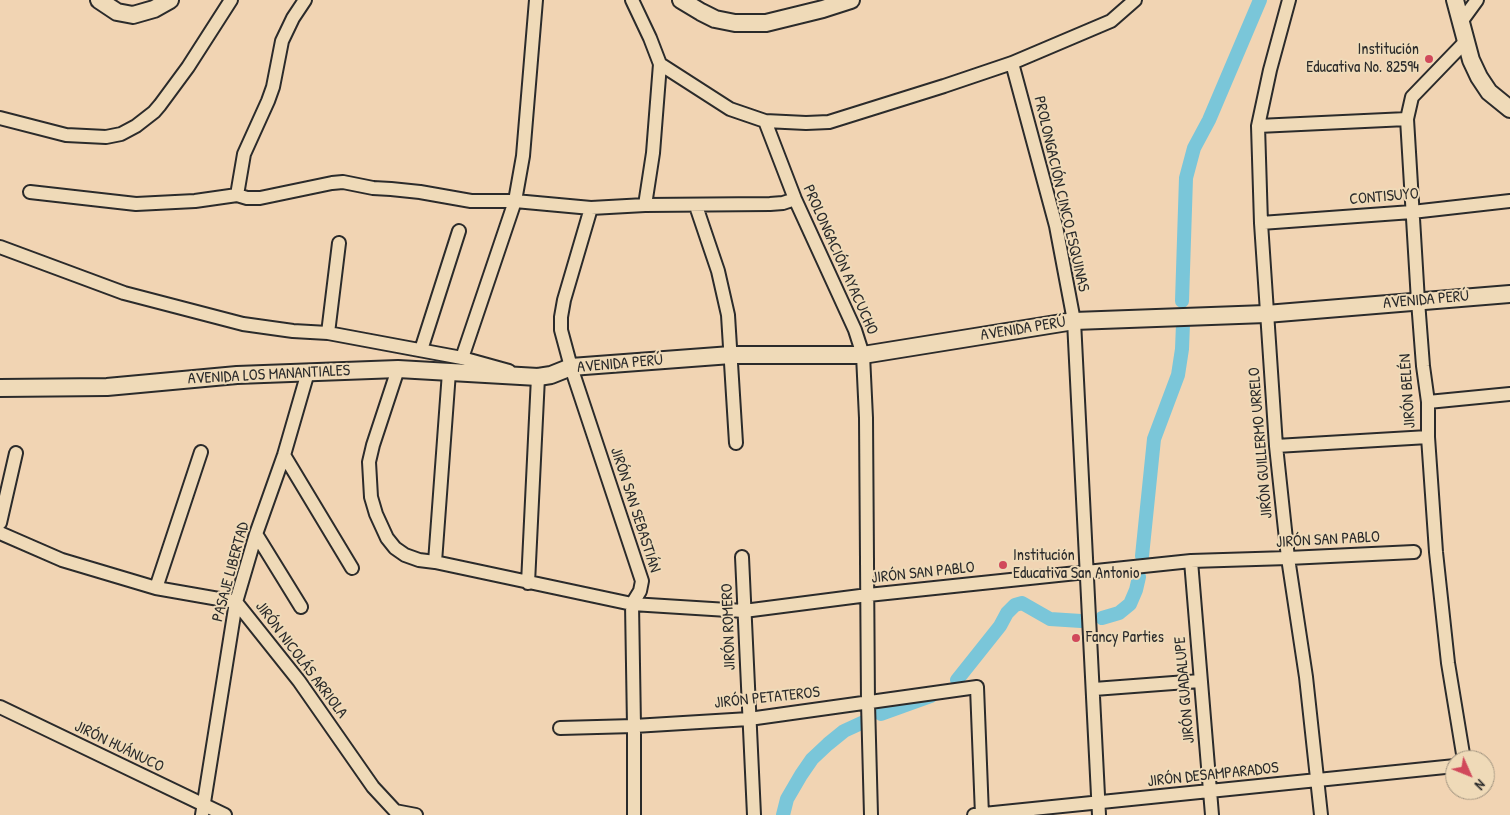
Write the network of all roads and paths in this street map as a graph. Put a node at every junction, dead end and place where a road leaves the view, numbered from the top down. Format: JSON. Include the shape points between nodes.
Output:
{"nodes":[{"id":1,"x":99,"y":0,"type":"edge"},
{"id":2,"x":170,"y":0,"type":"edge"},
{"id":3,"x":231,"y":0,"type":"edge"},
{"id":4,"x":305,"y":0,"type":"edge"},
{"id":5,"x":536,"y":0,"type":"edge"},
{"id":6,"x":632,"y":0,"type":"edge"},
{"id":7,"x":681,"y":0,"type":"edge"},
{"id":8,"x":851,"y":0,"type":"edge"},
{"id":9,"x":1135,"y":0,"type":"edge"},
{"id":10,"x":1289,"y":0,"type":"edge"},
{"id":11,"x":1455,"y":0,"type":"edge"},
{"id":12,"x":1477,"y":0,"type":"edge"},
{"id":13,"x":1461,"y":22,"type":"junction"},
{"id":14,"x":1466,"y":41,"type":"junction"},
{"id":15,"x":1012,"y":63,"type":"junction"},
{"id":16,"x":660,"y":64,"type":"junction"},
{"id":17,"x":1510,"y":109,"type":"edge"},
{"id":18,"x":0,"y":118,"type":"edge"},
{"id":19,"x":1407,"y":119,"type":"junction"},
{"id":20,"x":765,"y":121,"type":"junction"},
{"id":21,"x":1258,"y":126,"type":"junction"},
{"id":22,"x":30,"y":192,"type":"dead end"},
{"id":23,"x":237,"y":195,"type":"junction"},
{"id":24,"x":795,"y":198,"type":"junction"},
{"id":25,"x":515,"y":200,"type":"junction"},
{"id":26,"x":1510,"y":201,"type":"edge"},
{"id":27,"x":645,"y":205,"type":"junction"},
{"id":28,"x":696,"y":206,"type":"junction"},
{"id":29,"x":591,"y":208,"type":"junction"},
{"id":30,"x":1412,"y":212,"type":"junction"},
{"id":31,"x":1261,"y":223,"type":"junction"},
{"id":32,"x":459,"y":231,"type":"dead end"},
{"id":33,"x":338,"y":243,"type":"dead end"},
{"id":34,"x":0,"y":247,"type":"edge"},
{"id":35,"x":1510,"y":294,"type":"edge"},
{"id":36,"x":1418,"y":301,"type":"junction"},
{"id":37,"x":1266,"y":314,"type":"junction"},
{"id":38,"x":1074,"y":321,"type":"junction"},
{"id":39,"x":328,"y":333,"type":"junction"},
{"id":40,"x":421,"y":350,"type":"junction"},
{"id":41,"x":731,"y":355,"type":"junction"},
{"id":42,"x":863,"y":355,"type":"junction"},
{"id":43,"x":462,"y":358,"type":"junction"},
{"id":44,"x":572,"y":367,"type":"junction"},
{"id":45,"x":398,"y":369,"type":"junction"},
{"id":46,"x":308,"y":372,"type":"junction"},
{"id":47,"x":449,"y":372,"type":"junction"},
{"id":48,"x":517,"y":376,"type":"junction"},
{"id":49,"x":538,"y":377,"type":"junction"},
{"id":50,"x":0,"y":388,"type":"edge"},
{"id":51,"x":1510,"y":394,"type":"edge"},
{"id":52,"x":1428,"y":402,"type":"junction"},
{"id":53,"x":1428,"y":437,"type":"junction"},
{"id":54,"x":736,"y":443,"type":"dead end"},
{"id":55,"x":1276,"y":446,"type":"junction"},
{"id":56,"x":201,"y":452,"type":"dead end"},
{"id":57,"x":16,"y":453,"type":"dead end"},
{"id":58,"x":284,"y":455,"type":"junction"},
{"id":59,"x":0,"y":523,"type":"edge"},
{"id":60,"x":0,"y":533,"type":"edge"},
{"id":61,"x":256,"y":534,"type":"junction"},
{"id":62,"x":1414,"y":552,"type":"dead end"},
{"id":63,"x":742,"y":557,"type":"dead end"},
{"id":64,"x":1288,"y":558,"type":"junction"},
{"id":65,"x":1191,"y":561,"type":"junction"},
{"id":66,"x":435,"y":562,"type":"junction"},
{"id":67,"x":352,"y":568,"type":"dead end"},
{"id":68,"x":1086,"y":573,"type":"junction"},
{"id":69,"x":528,"y":582,"type":"junction"},
{"id":70,"x":156,"y":588,"type":"junction"},
{"id":71,"x":868,"y":595,"type":"junction"},
{"id":72,"x":236,"y":602,"type":"junction"},
{"id":73,"x":632,"y":604,"type":"junction"},
{"id":74,"x":301,"y":607,"type":"dead end"},
{"id":75,"x":744,"y":611,"type":"junction"},
{"id":76,"x":1200,"y":681,"type":"junction"},
{"id":77,"x":1094,"y":689,"type":"junction"},
{"id":78,"x":868,"y":703,"type":"junction"},
{"id":79,"x":0,"y":707,"type":"edge"},
{"id":80,"x":749,"y":719,"type":"junction"},
{"id":81,"x":634,"y":726,"type":"junction"},
{"id":82,"x":560,"y":728,"type":"dead end"},
{"id":83,"x":1462,"y":750,"type":"edge"},
{"id":84,"x":1445,"y":767,"type":"edge"},
{"id":85,"x":1317,"y":780,"type":"junction"},
{"id":86,"x":1211,"y":791,"type":"junction"},
{"id":87,"x":1099,"y":809,"type":"edge"},
{"id":88,"x":202,"y":810,"type":"edge"},
{"id":89,"x":397,"y":813,"type":"edge"},
{"id":90,"x":225,"y":815,"type":"edge"},
{"id":91,"x":416,"y":815,"type":"edge"},
{"id":92,"x":634,"y":815,"type":"edge"},
{"id":93,"x":754,"y":815,"type":"edge"},
{"id":94,"x":871,"y":815,"type":"edge"},
{"id":95,"x":979,"y":815,"type":"edge"},
{"id":96,"x":1212,"y":815,"type":"edge"},
{"id":97,"x":1321,"y":815,"type":"edge"}],
"edges":[{"from":1,"to":2,"type":"street","via":[[116,12],[134,15],[154,10]]},
{"from":3,"to":18,"type":"street","via":[[160,105],[136,126],[121,134],[66,135]]},
{"from":4,"to":23,"type":"street","via":[[282,41],[273,87],[244,154]]},
{"from":5,"to":25,"type":"street","via":[[523,156]]},
{"from":6,"to":16,"type":"street"},
{"from":7,"to":8,"type":"street","via":[[715,19],[766,23]]},
{"from":9,"to":15,"type":"street","via":[[1111,21]]},
{"from":10,"to":21,"type":"street","name":"JIRÓN GUILLERMO URRELO"},
{"from":11,"to":13,"type":"street"},
{"from":12,"to":13,"type":"street"},
{"from":13,"to":14,"type":"street"},
{"from":14,"to":17,"type":"street","via":[[1479,77],[1489,92]]},
{"from":14,"to":19,"type":"street","name":"JIRÓN BELÉN","via":[[1412,97]]},
{"from":15,"to":20,"type":"street","via":[[829,122]]},
{"from":15,"to":38,"type":"street","name":"PROLONGACIÓN CINCO ESQUINAS","via":[[1056,226]]},
{"from":16,"to":20,"type":"street","via":[[730,109]]},
{"from":16,"to":27,"type":"street"},
{"from":19,"to":21,"type":"street"},
{"from":19,"to":30,"type":"street","name":"JIRÓN BELÉN"},
{"from":20,"to":24,"type":"street","name":"PROLONGACIÓN AYACUCHO"},
{"from":21,"to":31,"type":"street","name":"JIRÓN GUILLERMO URRELO"},
{"from":22,"to":23,"type":"street","via":[[136,204],[195,202]]},
{"from":23,"to":25,"type":"street","via":[[260,198],[343,182],[471,201]]},
{"from":24,"to":28,"type":"street","via":[[783,203]]},
{"from":24,"to":42,"type":"street","name":"PROLONGACIÓN AYACUCHO","via":[[855,330]]},
{"from":25,"to":29,"type":"street"},
{"from":25,"to":43,"type":"street"},
{"from":26,"to":30,"type":"street","name":"CONTISUYO"},
{"from":27,"to":28,"type":"street"},
{"from":27,"to":29,"type":"street"},
{"from":28,"to":41,"type":"street","via":[[718,271],[728,316]]},
{"from":29,"to":44,"type":"street","name":"JIRÓN SAN SEBASTIÁN","via":[[561,317],[561,330]]},
{"from":30,"to":31,"type":"street","name":"CONTISUYO"},
{"from":30,"to":36,"type":"street","name":"JIRÓN BELÉN"},
{"from":31,"to":37,"type":"street","name":"JIRÓN GUILLERMO URRELO"},
{"from":32,"to":40,"type":"street"},
{"from":33,"to":39,"type":"street"},
{"from":34,"to":39,"type":"street","via":[[124,293],[243,324]]},
{"from":35,"to":36,"type":"street","name":"AVENIDA PERÚ"},
{"from":36,"to":37,"type":"street","name":"AVENIDA PERÚ"},
{"from":36,"to":52,"type":"street","name":"JIRÓN BELÉN"},
{"from":37,"to":38,"type":"street","name":"AVENIDA PERÚ"},
{"from":37,"to":55,"type":"street","name":"JIRÓN GUILLERMO URRELO"},
{"from":38,"to":42,"type":"street","name":"AVENIDA PERÚ"},
{"from":38,"to":68,"type":"street","name":"PROLONGACIÓN CINCO ESQUINAS"},
{"from":39,"to":40,"type":"street"},
{"from":40,"to":43,"type":"street"},
{"from":41,"to":42,"type":"street","name":"AVENIDA PERÚ"},
{"from":41,"to":44,"type":"street","name":"AVENIDA PERÚ"},
{"from":41,"to":54,"type":"street"},
{"from":42,"to":71,"type":"street","name":"PROLONGACIÓN AYACUCHO"},
{"from":43,"to":48,"type":"street","via":[[508,370]]},
{"from":44,"to":49,"type":"street","name":"AVENIDA PERÚ"},
{"from":44,"to":73,"type":"street","name":"JIRÓN SAN SEBASTIÁN","via":[[642,581]]},
{"from":45,"to":46,"type":"street","name":"AVENIDA LOS MANANTIALES"},
{"from":45,"to":47,"type":"street","name":"AVENIDA LOS MANANTIALES"},
{"from":45,"to":66,"type":"street","name":"JIRÓN SAN PABLO","via":[[369,462],[371,497],[387,538],[395,548],[419,560]]},
{"from":46,"to":50,"type":"street","name":"AVENIDA LOS MANANTIALES","via":[[107,387]]},
{"from":46,"to":58,"type":"street","name":"PASAJE LIBERTAD"},
{"from":47,"to":48,"type":"street","name":"AVENIDA LOS MANANTIALES"},
{"from":47,"to":66,"type":"street"},
{"from":48,"to":49,"type":"street","name":"AVENIDA LOS MANANTIALES"},
{"from":49,"to":69,"type":"street"},
{"from":51,"to":52,"type":"street"},
{"from":52,"to":53,"type":"street","name":"JIRÓN BELÉN"},
{"from":53,"to":55,"type":"street"},
{"from":53,"to":83,"type":"street","name":"JIRÓN BELÉN","via":[[1448,664]]},
{"from":55,"to":64,"type":"street","name":"JIRÓN GUILLERMO URRELO"},
{"from":56,"to":70,"type":"street"},
{"from":57,"to":59,"type":"street"},
{"from":58,"to":61,"type":"street","name":"PASAJE LIBERTAD"},
{"from":58,"to":67,"type":"street"},
{"from":60,"to":70,"type":"street","name":"JIRÓN NICOLÁS ARRIOLA","via":[[62,560]]},
{"from":61,"to":72,"type":"street","name":"PASAJE LIBERTAD"},
{"from":61,"to":74,"type":"street"},
{"from":62,"to":64,"type":"street","name":"JIRÓN SAN PABLO"},
{"from":63,"to":75,"type":"street","name":"JIRÓN ROMERO"},
{"from":64,"to":65,"type":"street","name":"JIRÓN SAN PABLO"},
{"from":64,"to":85,"type":"street","name":"JIRÓN GUILLERMO URRELO"},
{"from":65,"to":68,"type":"street","name":"JIRÓN SAN PABLO"},
{"from":65,"to":76,"type":"street","name":"JIRÓN GUADALUPE"},
{"from":66,"to":69,"type":"street","name":"JIRÓN SAN PABLO"},
{"from":68,"to":71,"type":"street","name":"JIRÓN SAN PABLO"},
{"from":68,"to":77,"type":"street","name":"PROLONGACIÓN CINCO ESQUINAS"},
{"from":69,"to":73,"type":"street","name":"JIRÓN SAN PABLO"},
{"from":70,"to":72,"type":"street","name":"JIRÓN NICOLÁS ARRIOLA"},
{"from":71,"to":75,"type":"street","name":"JIRÓN SAN PABLO"},
{"from":71,"to":78,"type":"street","name":"PROLONGACIÓN AYACUCHO"},
{"from":72,"to":88,"type":"street","name":"PASAJE LIBERTAD"},
{"from":72,"to":89,"type":"street","name":"JIRÓN NICOLÁS ARRIOLA","via":[[299,682],[373,788]]},
{"from":73,"to":75,"type":"street","name":"JIRÓN SAN PABLO"},
{"from":73,"to":81,"type":"street","name":"JIRÓN SAN SEBASTIÁN"},
{"from":75,"to":80,"type":"street","name":"JIRÓN ROMERO"},
{"from":76,"to":77,"type":"street"},
{"from":76,"to":86,"type":"street","name":"JIRÓN GUADALUPE"},
{"from":77,"to":87,"type":"street","name":"PROLONGACIÓN CINCO ESQUINAS"},
{"from":78,"to":80,"type":"street","name":"JIRÓN PETATEROS"},
{"from":78,"to":94,"type":"street","name":"PROLONGACIÓN AYACUCHO"},
{"from":78,"to":95,"type":"street","name":"JIRÓN PETATEROS","via":[[977,687]]},
{"from":79,"to":88,"type":"street","name":"JIRÓN HUÁNUCO"},
{"from":80,"to":81,"type":"street","name":"JIRÓN PETATEROS"},
{"from":80,"to":93,"type":"street","name":"JIRÓN ROMERO"},
{"from":81,"to":82,"type":"street","name":"JIRÓN PETATEROS"},
{"from":81,"to":92,"type":"street","name":"JIRÓN SAN SEBASTIÁN"},
{"from":84,"to":85,"type":"street","name":"JIRÓN DESAMPARADOS"},
{"from":85,"to":86,"type":"street","name":"JIRÓN DESAMPARADOS"},
{"from":85,"to":97,"type":"street","name":"JIRÓN GUILLERMO URRELO"},
{"from":86,"to":87,"type":"street","name":"JIRÓN DESAMPARADOS"},
{"from":86,"to":96,"type":"street","name":"JIRÓN GUADALUPE"},
{"from":87,"to":95,"type":"street","name":"JIRÓN DESAMPARADOS"},
{"from":88,"to":90,"type":"street","name":"JIRÓN HUÁNUCO"},
{"from":89,"to":91,"type":"street"}]}
